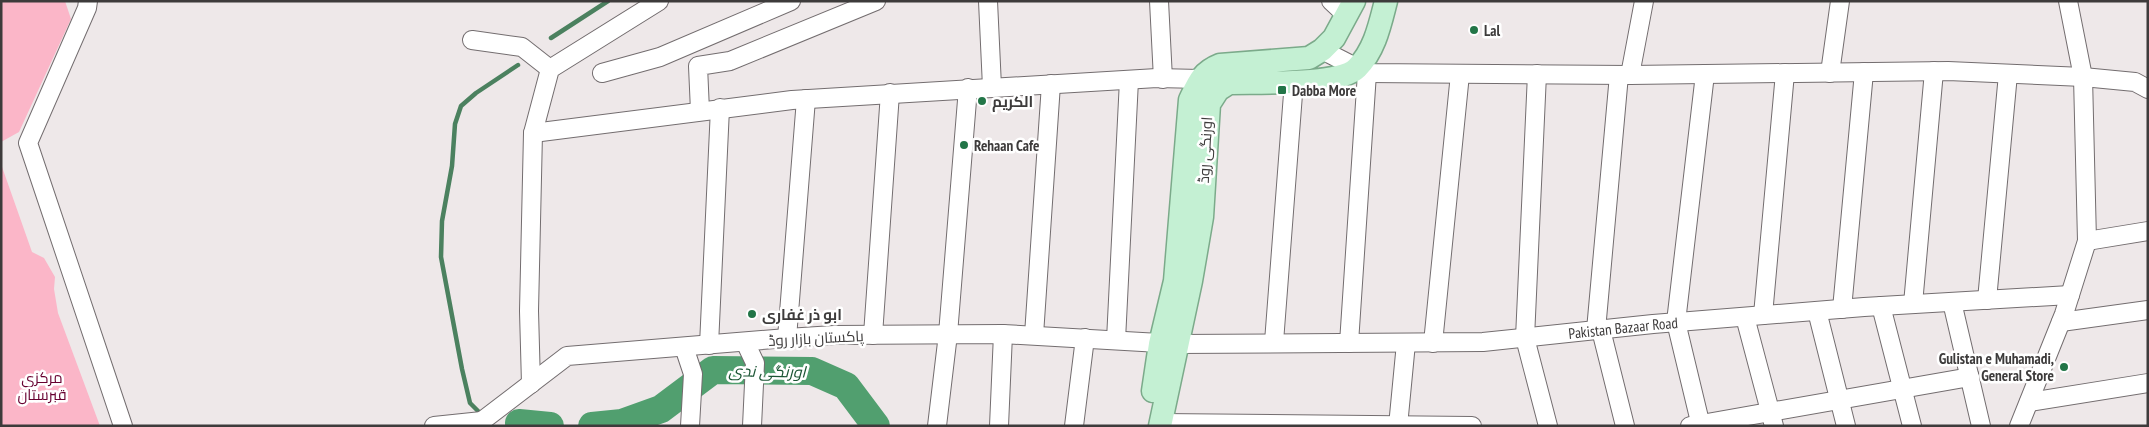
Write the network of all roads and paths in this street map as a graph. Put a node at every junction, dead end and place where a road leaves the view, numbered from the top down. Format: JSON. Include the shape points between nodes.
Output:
{"nodes":[{"id":1,"x":88,"y":1,"type":"edge"},
{"id":2,"x":790,"y":1,"type":"edge"},
{"id":3,"x":876,"y":1,"type":"edge"},
{"id":4,"x":988,"y":1,"type":"edge"},
{"id":5,"x":1159,"y":1,"type":"edge"},
{"id":6,"x":1330,"y":1,"type":"edge"},
{"id":7,"x":1386,"y":1,"type":"edge"},
{"id":8,"x":1644,"y":1,"type":"edge"},
{"id":9,"x":1840,"y":1,"type":"edge"},
{"id":10,"x":2068,"y":1,"type":"edge"},
{"id":11,"x":657,"y":2,"type":"edge"},
{"id":12,"x":1351,"y":9,"type":"edge"},
{"id":13,"x":472,"y":40,"type":"dead end"},
{"id":14,"x":1322,"y":50,"type":"junction"},
{"id":15,"x":550,"y":69,"type":"junction"},
{"id":16,"x":1362,"y":71,"type":"junction"},
{"id":17,"x":1864,"y":72,"type":"junction"},
{"id":18,"x":1934,"y":72,"type":"junction"},
{"id":19,"x":602,"y":73,"type":"dead end"},
{"id":20,"x":1786,"y":73,"type":"junction"},
{"id":21,"x":1830,"y":73,"type":"junction"},
{"id":22,"x":1460,"y":74,"type":"junction"},
{"id":23,"x":1537,"y":74,"type":"junction"},
{"id":24,"x":1705,"y":74,"type":"junction"},
{"id":25,"x":2008,"y":74,"type":"junction"},
{"id":26,"x":1624,"y":75,"type":"junction"},
{"id":27,"x":2083,"y":77,"type":"junction"},
{"id":28,"x":1163,"y":79,"type":"junction"},
{"id":29,"x":1200,"y":79,"type":"junction"},
{"id":30,"x":1129,"y":80,"type":"junction"},
{"id":31,"x":1294,"y":82,"type":"junction"},
{"id":32,"x":1050,"y":84,"type":"junction"},
{"id":33,"x":992,"y":87,"type":"junction"},
{"id":34,"x":1223,"y":87,"type":"junction"},
{"id":35,"x":968,"y":88,"type":"junction"},
{"id":36,"x":2148,"y":89,"type":"edge"},
{"id":37,"x":890,"y":92,"type":"junction"},
{"id":38,"x":806,"y":99,"type":"junction"},
{"id":39,"x":720,"y":108,"type":"junction"},
{"id":40,"x":700,"y":111,"type":"junction"},
{"id":41,"x":533,"y":133,"type":"junction"},
{"id":42,"x":2148,"y":232,"type":"edge"},
{"id":43,"x":2087,"y":241,"type":"junction"},
{"id":44,"x":2070,"y":295,"type":"junction"},
{"id":45,"x":1987,"y":300,"type":"junction"},
{"id":46,"x":1952,"y":302,"type":"junction"},
{"id":47,"x":1913,"y":304,"type":"junction"},
{"id":48,"x":1881,"y":306,"type":"junction"},
{"id":49,"x":1842,"y":309,"type":"junction"},
{"id":50,"x":2148,"y":310,"type":"edge"},
{"id":51,"x":1817,"y":311,"type":"junction"},
{"id":52,"x":1763,"y":315,"type":"junction"},
{"id":53,"x":1745,"y":316,"type":"junction"},
{"id":54,"x":1676,"y":322,"type":"junction"},
{"id":55,"x":2061,"y":322,"type":"junction"},
{"id":56,"x":1598,"y":330,"type":"junction"},
{"id":57,"x":948,"y":334,"type":"junction"},
{"id":58,"x":1003,"y":334,"type":"junction"},
{"id":59,"x":873,"y":335,"type":"junction"},
{"id":60,"x":1034,"y":335,"type":"junction"},
{"id":61,"x":787,"y":338,"type":"junction"},
{"id":62,"x":1085,"y":338,"type":"junction"},
{"id":63,"x":1525,"y":338,"type":"junction"},
{"id":64,"x":1116,"y":340,"type":"junction"},
{"id":65,"x":745,"y":342,"type":"junction"},
{"id":66,"x":1274,"y":342,"type":"junction"},
{"id":67,"x":1406,"y":342,"type":"junction"},
{"id":68,"x":1349,"y":343,"type":"junction"},
{"id":69,"x":1433,"y":343,"type":"junction"},
{"id":70,"x":1168,"y":344,"type":"junction"},
{"id":71,"x":709,"y":345,"type":"junction"},
{"id":72,"x":684,"y":347,"type":"junction"},
{"id":73,"x":1970,"y":377,"type":"junction"},
{"id":74,"x":2148,"y":383,"type":"edge"},
{"id":75,"x":531,"y":384,"type":"junction"},
{"id":76,"x":1902,"y":388,"type":"junction"},
{"id":77,"x":1840,"y":400,"type":"junction"},
{"id":78,"x":2029,"y":402,"type":"junction"},
{"id":79,"x":1772,"y":419,"type":"edge"},
{"id":80,"x":482,"y":424,"type":"edge"},
{"id":81,"x":1156,"y":425,"type":"edge"},
{"id":82,"x":1239,"y":425,"type":"edge"},
{"id":83,"x":1275,"y":425,"type":"edge"},
{"id":84,"x":1343,"y":425,"type":"edge"},
{"id":85,"x":1398,"y":425,"type":"edge"},
{"id":86,"x":1697,"y":425,"type":"edge"},
{"id":87,"x":123,"y":426,"type":"edge"},
{"id":88,"x":434,"y":426,"type":"edge"},
{"id":89,"x":690,"y":426,"type":"edge"},
{"id":90,"x":752,"y":426,"type":"edge"},
{"id":91,"x":937,"y":426,"type":"edge"},
{"id":92,"x":999,"y":426,"type":"edge"},
{"id":93,"x":1074,"y":426,"type":"edge"},
{"id":94,"x":1472,"y":426,"type":"edge"},
{"id":95,"x":1548,"y":426,"type":"edge"},
{"id":96,"x":1625,"y":426,"type":"edge"},
{"id":97,"x":1846,"y":426,"type":"edge"},
{"id":98,"x":1912,"y":426,"type":"edge"},
{"id":99,"x":1981,"y":426,"type":"edge"},
{"id":100,"x":2019,"y":426,"type":"edge"}],
"edges":[{"from":1,"to":87,"type":"street","via":[[28,143]]},
{"from":2,"to":19,"type":"street","via":[[660,57]]},
{"from":3,"to":40,"type":"street","via":[[730,61],[698,66]]},
{"from":4,"to":33,"type":"street"},
{"from":5,"to":28,"type":"street"},
{"from":6,"to":12,"type":"street"},
{"from":7,"to":16,"type":"main road","via":[[1376,38]]},
{"from":8,"to":26,"type":"street"},
{"from":9,"to":21,"type":"street"},
{"from":10,"to":27,"type":"street"},
{"from":11,"to":15,"type":"street"},
{"from":12,"to":14,"type":"main road","via":[[1334,38]]},
{"from":13,"to":15,"type":"street","via":[[522,47]]},
{"from":14,"to":16,"type":"street"},
{"from":14,"to":29,"type":"main road","via":[[1309,58],[1220,65],[1208,69]]},
{"from":15,"to":41,"type":"street"},
{"from":16,"to":22,"type":"street"},
{"from":16,"to":31,"type":"main road"},
{"from":16,"to":68,"type":"street"},
{"from":17,"to":18,"type":"street"},
{"from":17,"to":21,"type":"street"},
{"from":17,"to":49,"type":"street"},
{"from":18,"to":25,"type":"street"},
{"from":18,"to":47,"type":"street"},
{"from":20,"to":21,"type":"street"},
{"from":20,"to":24,"type":"street"},
{"from":20,"to":52,"type":"street"},
{"from":22,"to":23,"type":"street"},
{"from":22,"to":69,"type":"street"},
{"from":23,"to":26,"type":"street"},
{"from":23,"to":63,"type":"street"},
{"from":24,"to":26,"type":"street"},
{"from":24,"to":54,"type":"street"},
{"from":25,"to":27,"type":"street"},
{"from":25,"to":45,"type":"street"},
{"from":26,"to":56,"type":"street"},
{"from":27,"to":36,"type":"street","via":[[2135,82]]},
{"from":27,"to":43,"type":"street"},
{"from":28,"to":29,"type":"street"},
{"from":28,"to":30,"type":"street"},
{"from":29,"to":34,"type":"street"},
{"from":29,"to":70,"type":"main road","name":"اورنگی روڈ","via":[[1190,100]]},
{"from":30,"to":32,"type":"street"},
{"from":30,"to":64,"type":"street"},
{"from":31,"to":34,"type":"main road","via":[[1229,83]]},
{"from":31,"to":66,"type":"street"},
{"from":32,"to":33,"type":"street"},
{"from":32,"to":60,"type":"street"},
{"from":33,"to":35,"type":"street"},
{"from":34,"to":70,"type":"main road","name":"اورنگی روڈ","via":[[1208,110],[1202,217],[1192,281]]},
{"from":35,"to":37,"type":"street"},
{"from":35,"to":57,"type":"street"},
{"from":37,"to":38,"type":"street"},
{"from":37,"to":59,"type":"street"},
{"from":38,"to":39,"type":"street"},
{"from":38,"to":61,"type":"street"},
{"from":39,"to":40,"type":"street"},
{"from":39,"to":71,"type":"street"},
{"from":40,"to":41,"type":"street"},
{"from":41,"to":75,"type":"street","via":[[529,311]]},
{"from":42,"to":43,"type":"street"},
{"from":43,"to":44,"type":"street"},
{"from":44,"to":45,"type":"street","name":"Pakistan Bazaar Road"},
{"from":44,"to":55,"type":"street"},
{"from":45,"to":46,"type":"street","name":"Pakistan Bazaar Road"},
{"from":46,"to":47,"type":"street","name":"Pakistan Bazaar Road"},
{"from":46,"to":73,"type":"street"},
{"from":47,"to":48,"type":"street","name":"Pakistan Bazaar Road"},
{"from":48,"to":49,"type":"street","name":"Pakistan Bazaar Road"},
{"from":48,"to":76,"type":"street"},
{"from":49,"to":51,"type":"street","name":"Pakistan Bazaar Road"},
{"from":50,"to":55,"type":"street"},
{"from":51,"to":52,"type":"street","name":"Pakistan Bazaar Road"},
{"from":51,"to":77,"type":"street"},
{"from":52,"to":53,"type":"street","name":"Pakistan Bazaar Road"},
{"from":53,"to":54,"type":"street","name":"Pakistan Bazaar Road"},
{"from":53,"to":79,"type":"street"},
{"from":54,"to":56,"type":"street","name":"Pakistan Bazaar Road"},
{"from":54,"to":86,"type":"street"},
{"from":55,"to":78,"type":"street"},
{"from":56,"to":63,"type":"street","name":"Pakistan Bazaar Road"},
{"from":56,"to":96,"type":"street"},
{"from":57,"to":58,"type":"street","name":"پاکستان بازار روڈ"},
{"from":57,"to":59,"type":"street","name":"پاکستان بازار روڈ"},
{"from":57,"to":91,"type":"street"},
{"from":58,"to":60,"type":"street","name":"پاکستان بازار روڈ"},
{"from":58,"to":92,"type":"street"},
{"from":59,"to":61,"type":"street","name":"پاکستان بازار روڈ"},
{"from":60,"to":62,"type":"street","name":"پاکستان بازار روڈ"},
{"from":61,"to":65,"type":"street","name":"پاکستان بازار روڈ"},
{"from":62,"to":64,"type":"street","name":"پاکستان بازار روڈ"},
{"from":62,"to":93,"type":"street"},
{"from":63,"to":69,"type":"street","name":"Pakistan Bazaar Road"},
{"from":63,"to":95,"type":"street"},
{"from":64,"to":70,"type":"street","name":"پاکستان بازار روڈ"},
{"from":65,"to":71,"type":"street","name":"پاکستان بازار روڈ"},
{"from":65,"to":90,"type":"street","via":[[754,363]]},
{"from":66,"to":68,"type":"street","name":"Pakistan Bazaar Road"},
{"from":66,"to":70,"type":"street","name":"Pakistan Bazaar Road"},
{"from":67,"to":68,"type":"street","name":"Pakistan Bazaar Road"},
{"from":67,"to":69,"type":"street","name":"Pakistan Bazaar Road"},
{"from":67,"to":85,"type":"street"},
{"from":70,"to":81,"type":"main road","name":"اورنگی روڈ"},
{"from":71,"to":72,"type":"street","name":"پاکستان بازار روڈ"},
{"from":72,"to":75,"type":"street","name":"پاکستان بازار روڈ","via":[[567,356]]},
{"from":72,"to":89,"type":"street","via":[[693,374]]},
{"from":73,"to":76,"type":"street"},
{"from":73,"to":99,"type":"street"},
{"from":74,"to":78,"type":"street"},
{"from":75,"to":80,"type":"street","name":"پاکستان بازار روڈ"},
{"from":76,"to":77,"type":"street"},
{"from":76,"to":98,"type":"street"},
{"from":77,"to":79,"type":"street"},
{"from":77,"to":97,"type":"street"},
{"from":78,"to":100,"type":"street"},
{"from":79,"to":86,"type":"street"},
{"from":80,"to":88,"type":"street"},
{"from":81,"to":82,"type":"street"},
{"from":82,"to":83,"type":"street"},
{"from":83,"to":84,"type":"street"},
{"from":84,"to":85,"type":"street"},
{"from":85,"to":94,"type":"street"}]}
